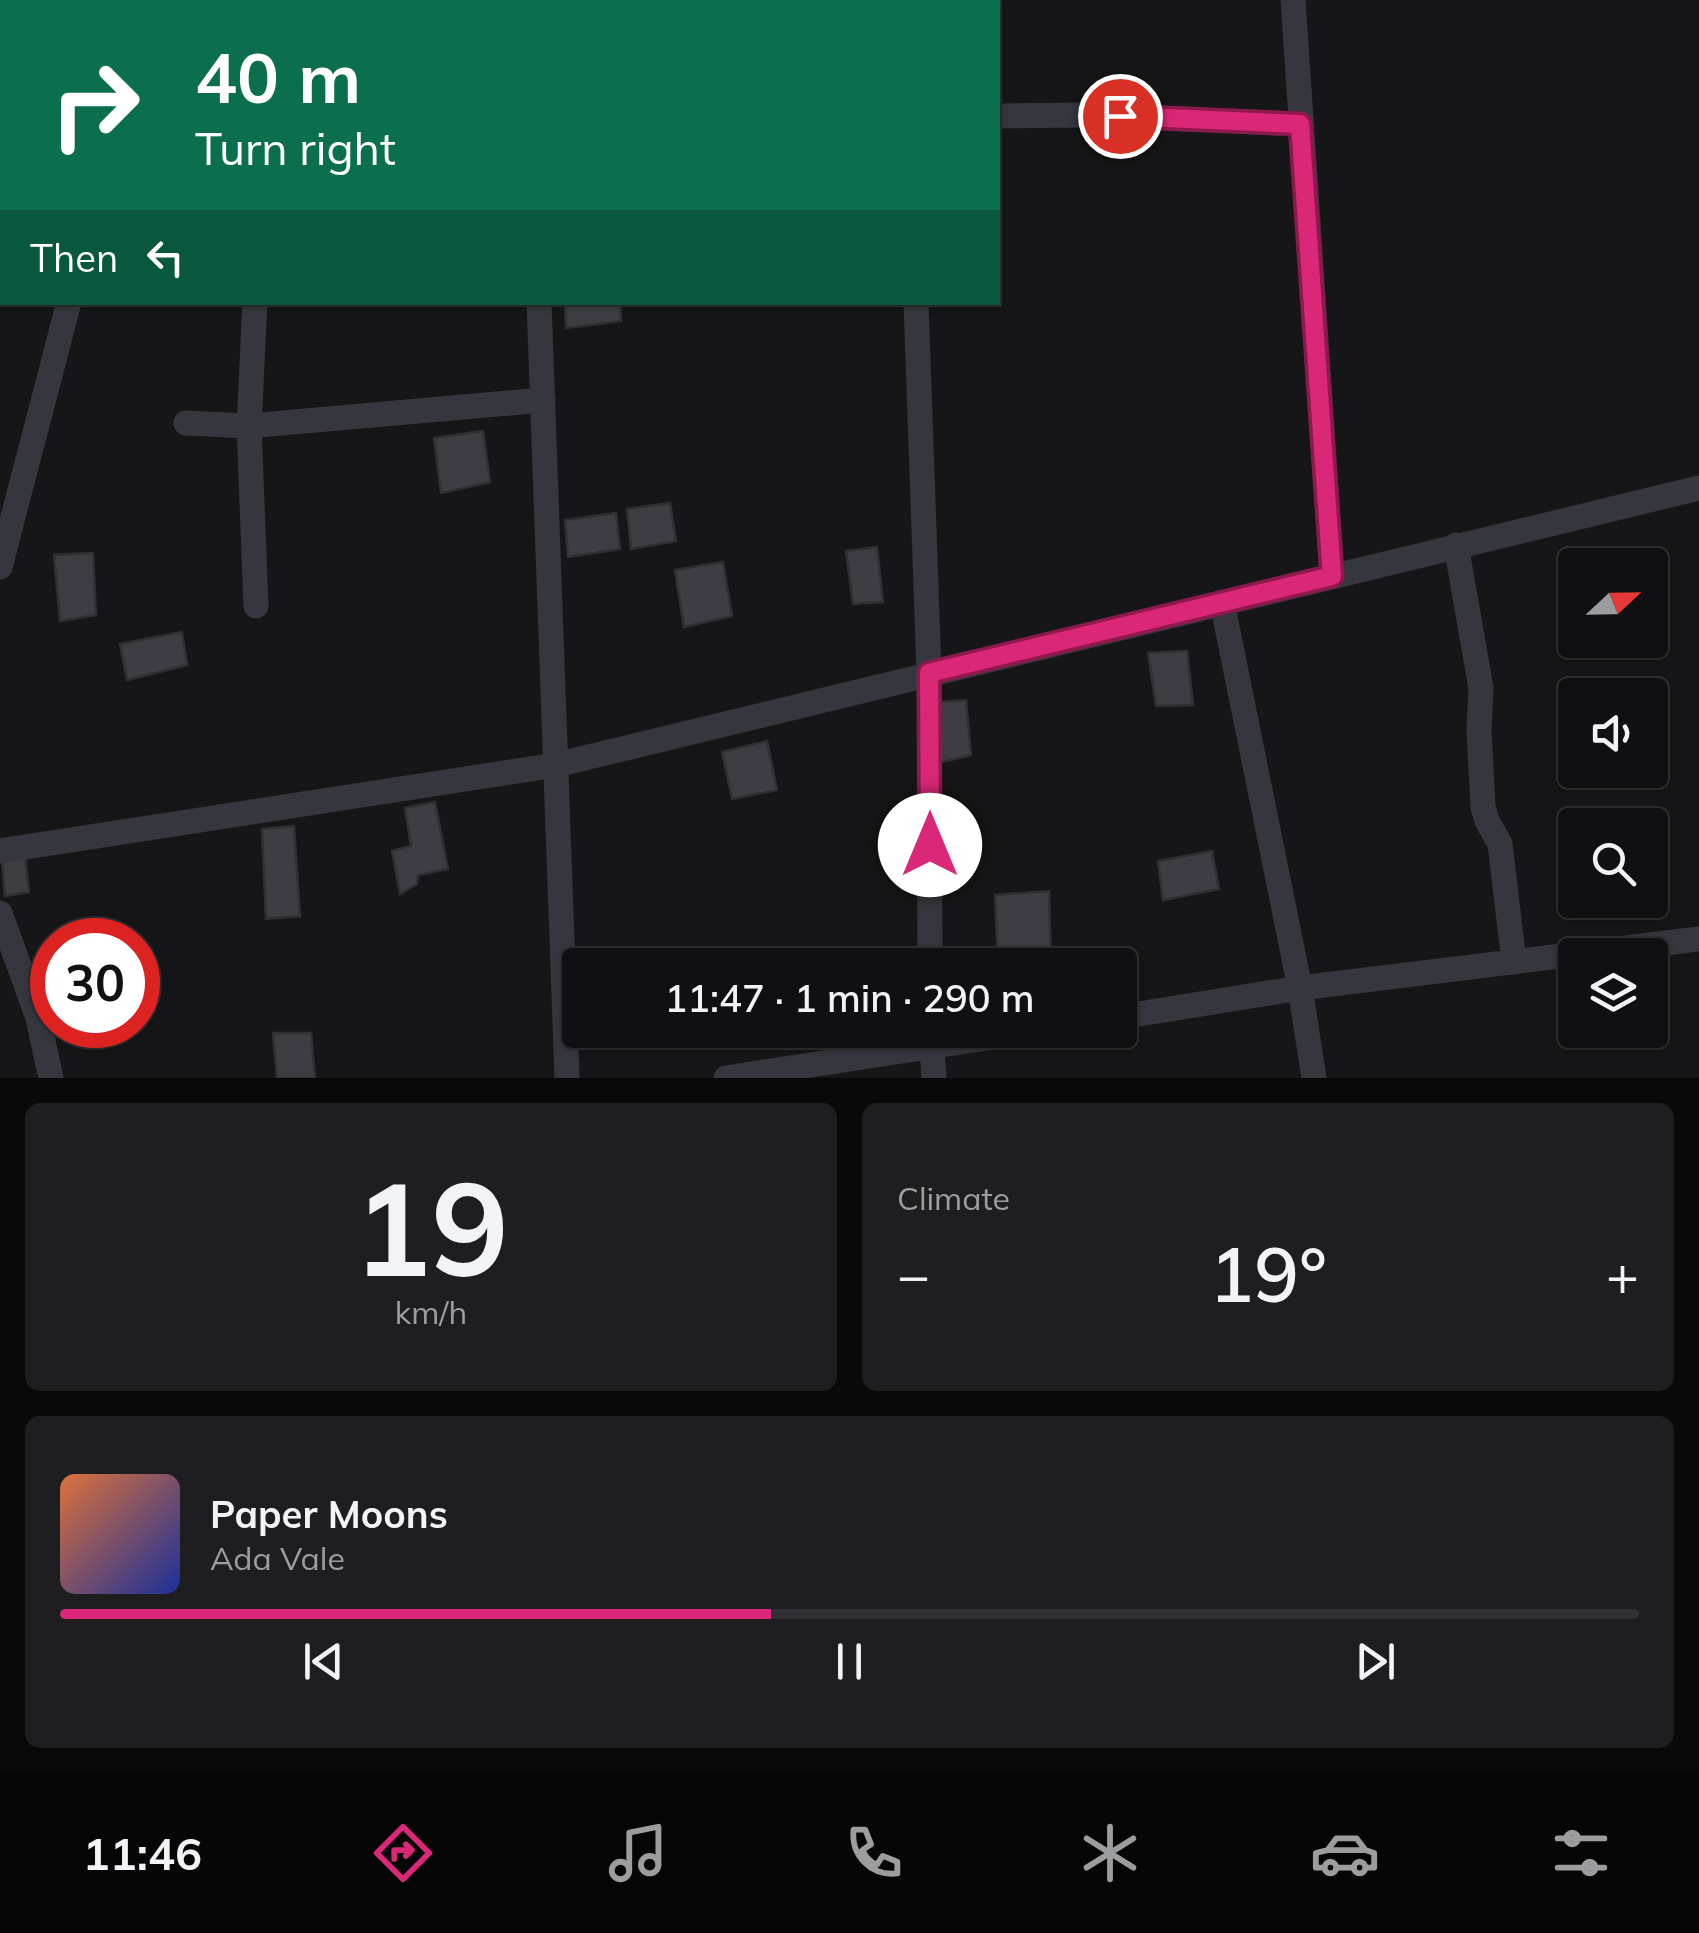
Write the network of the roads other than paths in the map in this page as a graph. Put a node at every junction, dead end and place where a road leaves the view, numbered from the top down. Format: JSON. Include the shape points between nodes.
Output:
{"nodes":[{"id":1,"x":1294,"y":0,"type":"edge"},
{"id":2,"x":1000,"y":116,"type":"edge"},
{"id":3,"x":1300,"y":124,"type":"junction"},
{"id":4,"x":68,"y":305,"type":"edge"},
{"id":5,"x":255,"y":305,"type":"edge"},
{"id":6,"x":539,"y":305,"type":"edge"},
{"id":7,"x":916,"y":305,"type":"edge"},
{"id":8,"x":543,"y":400,"type":"junction"},
{"id":9,"x":186,"y":424,"type":"dead end"},
{"id":10,"x":249,"y":426,"type":"junction"},
{"id":11,"x":1699,"y":488,"type":"edge"},
{"id":12,"x":1456,"y":545,"type":"junction"},
{"id":13,"x":0,"y":567,"type":"edge"},
{"id":14,"x":1332,"y":576,"type":"junction"},
{"id":15,"x":1222,"y":602,"type":"junction"},
{"id":16,"x":256,"y":606,"type":"dead end"},
{"id":17,"x":929,"y":673,"type":"junction"},
{"id":18,"x":556,"y":765,"type":"junction"},
{"id":19,"x":0,"y":851,"type":"edge"},
{"id":20,"x":0,"y":913,"type":"edge"},
{"id":21,"x":1699,"y":940,"type":"edge"},
{"id":22,"x":930,"y":948,"type":"edge"},
{"id":23,"x":1514,"y":962,"type":"junction"},
{"id":24,"x":1300,"y":988,"type":"junction"},
{"id":25,"x":1137,"y":1014,"type":"edge"},
{"id":26,"x":884,"y":1048,"type":"edge"},
{"id":27,"x":932,"y":1048,"type":"edge"},
{"id":28,"x":50,"y":1078,"type":"edge"},
{"id":29,"x":566,"y":1078,"type":"edge"},
{"id":30,"x":726,"y":1078,"type":"edge"},
{"id":31,"x":934,"y":1078,"type":"edge"},
{"id":32,"x":1314,"y":1078,"type":"edge"}],
"edges":[{"from":1,"to":3,"type":"street"},
{"from":2,"to":3,"type":"street"},
{"from":3,"to":14,"type":"street"},
{"from":4,"to":13,"type":"street"},
{"from":5,"to":10,"type":"street"},
{"from":6,"to":8,"type":"street"},
{"from":7,"to":17,"type":"street"},
{"from":8,"to":10,"type":"street"},
{"from":8,"to":18,"type":"street"},
{"from":9,"to":10,"type":"street"},
{"from":10,"to":16,"type":"street"},
{"from":11,"to":12,"type":"street"},
{"from":12,"to":14,"type":"street"},
{"from":12,"to":23,"type":"street","via":[[1482,688],[1483,807],[1500,844]]},
{"from":14,"to":15,"type":"street"},
{"from":15,"to":17,"type":"street"},
{"from":15,"to":24,"type":"street"},
{"from":17,"to":18,"type":"street"},
{"from":17,"to":22,"type":"street"},
{"from":18,"to":19,"type":"street"},
{"from":18,"to":29,"type":"street"},
{"from":20,"to":28,"type":"street","via":[[38,1018]]},
{"from":21,"to":23,"type":"street"},
{"from":23,"to":24,"type":"street"},
{"from":24,"to":25,"type":"street"},
{"from":24,"to":32,"type":"street"},
{"from":26,"to":30,"type":"street"},
{"from":27,"to":31,"type":"street"}]}
